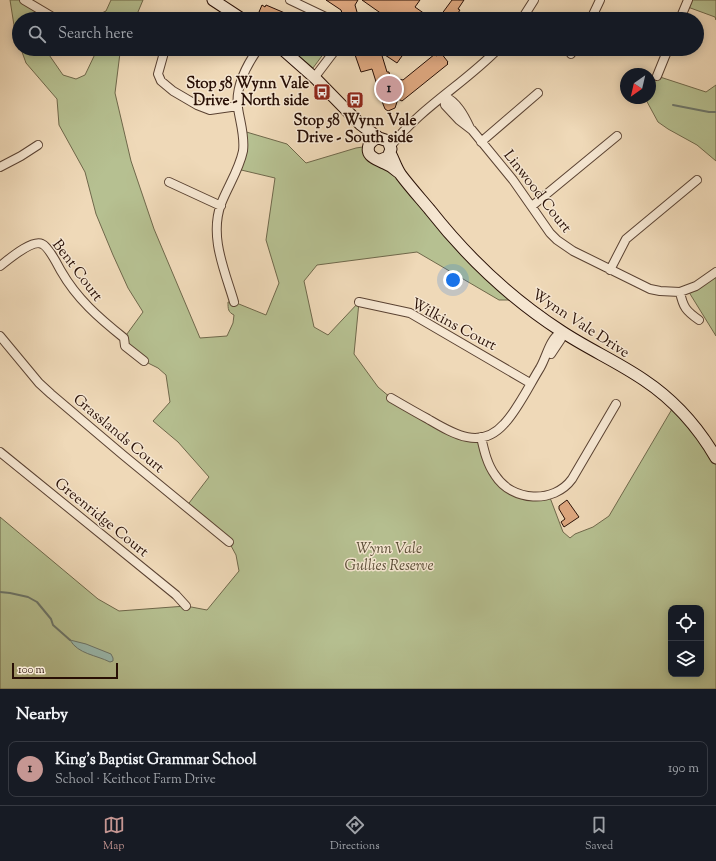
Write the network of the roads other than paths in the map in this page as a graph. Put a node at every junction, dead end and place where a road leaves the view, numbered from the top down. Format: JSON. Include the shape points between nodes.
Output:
{"nodes":[{"id":1,"x":24,"y":0,"type":"edge"},
{"id":2,"x":213,"y":0,"type":"edge"},
{"id":3,"x":290,"y":0,"type":"edge"},
{"id":4,"x":534,"y":0,"type":"edge"},
{"id":5,"x":600,"y":0,"type":"edge"},
{"id":6,"x":688,"y":0,"type":"edge"},
{"id":7,"x":44,"y":12,"type":"edge"},
{"id":8,"x":231,"y":12,"type":"edge"},
{"id":9,"x":315,"y":12,"type":"edge"},
{"id":10,"x":526,"y":12,"type":"edge"},
{"id":11,"x":594,"y":12,"type":"edge"},
{"id":12,"x":683,"y":12,"type":"edge"},
{"id":13,"x":163,"y":56,"type":"edge"},
{"id":14,"x":252,"y":56,"type":"edge"},
{"id":15,"x":290,"y":56,"type":"edge"},
{"id":16,"x":331,"y":56,"type":"edge"},
{"id":17,"x":490,"y":56,"type":"edge"},
{"id":18,"x":665,"y":56,"type":"edge"},
{"id":19,"x":657,"y":76,"type":"dead end"},
{"id":20,"x":314,"y":78,"type":"junction"},
{"id":21,"x":538,"y":93,"type":"dead end"},
{"id":22,"x":444,"y":96,"type":"junction"},
{"id":23,"x":238,"y":106,"type":"junction"},
{"id":24,"x":360,"y":124,"type":"junction"},
{"id":25,"x":407,"y":127,"type":"junction"},
{"id":26,"x":617,"y":136,"type":"dead end"},
{"id":27,"x":381,"y":138,"type":"junction"},
{"id":28,"x":481,"y":142,"type":"junction"},
{"id":29,"x":38,"y":145,"type":"dead end"},
{"id":30,"x":369,"y":146,"type":"junction"},
{"id":31,"x":390,"y":150,"type":"junction"},
{"id":32,"x":380,"y":160,"type":"junction"},
{"id":33,"x":0,"y":167,"type":"edge"},
{"id":34,"x":400,"y":174,"type":"junction"},
{"id":35,"x":697,"y":180,"type":"dead end"},
{"id":36,"x":169,"y":182,"type":"dead end"},
{"id":37,"x":221,"y":206,"type":"junction"},
{"id":38,"x":532,"y":206,"type":"junction"},
{"id":39,"x":0,"y":266,"type":"edge"},
{"id":40,"x":610,"y":270,"type":"junction"},
{"id":41,"x":716,"y":272,"type":"edge"},
{"id":42,"x":680,"y":292,"type":"junction"},
{"id":43,"x":234,"y":302,"type":"dead end"},
{"id":44,"x":359,"y":302,"type":"dead end"},
{"id":45,"x":699,"y":320,"type":"dead end"},
{"id":46,"x":562,"y":332,"type":"junction"},
{"id":47,"x":0,"y":336,"type":"edge"},
{"id":48,"x":144,"y":361,"type":"dead end"},
{"id":49,"x":530,"y":383,"type":"junction"},
{"id":50,"x":391,"y":398,"type":"dead end"},
{"id":51,"x":616,"y":404,"type":"dead end"},
{"id":52,"x":481,"y":437,"type":"junction"},
{"id":53,"x":0,"y":452,"type":"edge"},
{"id":54,"x":716,"y":458,"type":"edge"},
{"id":55,"x":229,"y":542,"type":"dead end"},
{"id":56,"x":186,"y":606,"type":"dead end"}],
"edges":[{"from":1,"to":7,"type":"street"},
{"from":2,"to":8,"type":"main road"},
{"from":3,"to":9,"type":"street"},
{"from":4,"to":10,"type":"street"},
{"from":5,"to":11,"type":"street"},
{"from":6,"to":12,"type":"street"},
{"from":13,"to":23,"type":"street","via":[[158,74],[161,81],[173,91],[210,110]]},
{"from":14,"to":23,"type":"street","via":[[241,81]]},
{"from":15,"to":20,"type":"main road"},
{"from":16,"to":20,"type":"street"},
{"from":17,"to":22,"type":"street"},
{"from":18,"to":19,"type":"street"},
{"from":20,"to":24,"type":"main road"},
{"from":21,"to":28,"type":"street"},
{"from":22,"to":25,"type":"street"},
{"from":22,"to":28,"type":"street","name":"Linwood Court","via":[[445,105]]},
{"from":23,"to":37,"type":"street","via":[[243,131],[243,149]]},
{"from":24,"to":27,"type":"main road"},
{"from":24,"to":30,"type":"main road"},
{"from":25,"to":27,"type":"street"},
{"from":25,"to":31,"type":"street"},
{"from":26,"to":38,"type":"street"},
{"from":27,"to":30,"type":"main road","via":[[372,140]]},
{"from":27,"to":31,"type":"main road","via":[[388,141]]},
{"from":28,"to":38,"type":"street","name":"Linwood Court"},
{"from":29,"to":33,"type":"street"},
{"from":30,"to":32,"type":"main road","via":[[368,152],[371,157]]},
{"from":31,"to":32,"type":"main road","via":[[386,158]]},
{"from":31,"to":34,"type":"main road","name":"Wynn Vale Drive"},
{"from":32,"to":34,"type":"main road","name":"Wynn Vale Drive"},
{"from":34,"to":46,"type":"main road","name":"Wynn Vale Drive","via":[[439,222],[484,270],[517,300]]},
{"from":35,"to":40,"type":"street","via":[[626,240]]},
{"from":36,"to":37,"type":"street"},
{"from":37,"to":43,"type":"street","via":[[217,245]]},
{"from":38,"to":40,"type":"street","name":"Linwood Court","via":[[556,240]]},
{"from":39,"to":48,"type":"street","name":"Bent Court","via":[[30,245],[41,243],[91,311],[124,338],[125,346]]},
{"from":40,"to":42,"type":"street","name":"Linwood Court","via":[[650,289]]},
{"from":41,"to":42,"type":"street","name":"Linwood Court","via":[[696,286]]},
{"from":42,"to":45,"type":"street","via":[[682,304]]},
{"from":44,"to":49,"type":"street","name":"Wilkins Court","via":[[410,313]]},
{"from":46,"to":49,"type":"street","via":[[556,335]]},
{"from":46,"to":54,"type":"main road","name":"Wynn Vale Drive","via":[[662,393],[690,420]]},
{"from":47,"to":55,"type":"street","name":"Grasslands Court","via":[[51,394]]},
{"from":49,"to":52,"type":"street","via":[[504,425]]},
{"from":50,"to":52,"type":"street","via":[[457,436]]},
{"from":51,"to":52,"type":"street","via":[[572,479],[562,489],[549,495],[528,496],[500,483],[489,464]]},
{"from":53,"to":56,"type":"street","name":"Greenridge Court"}]}
